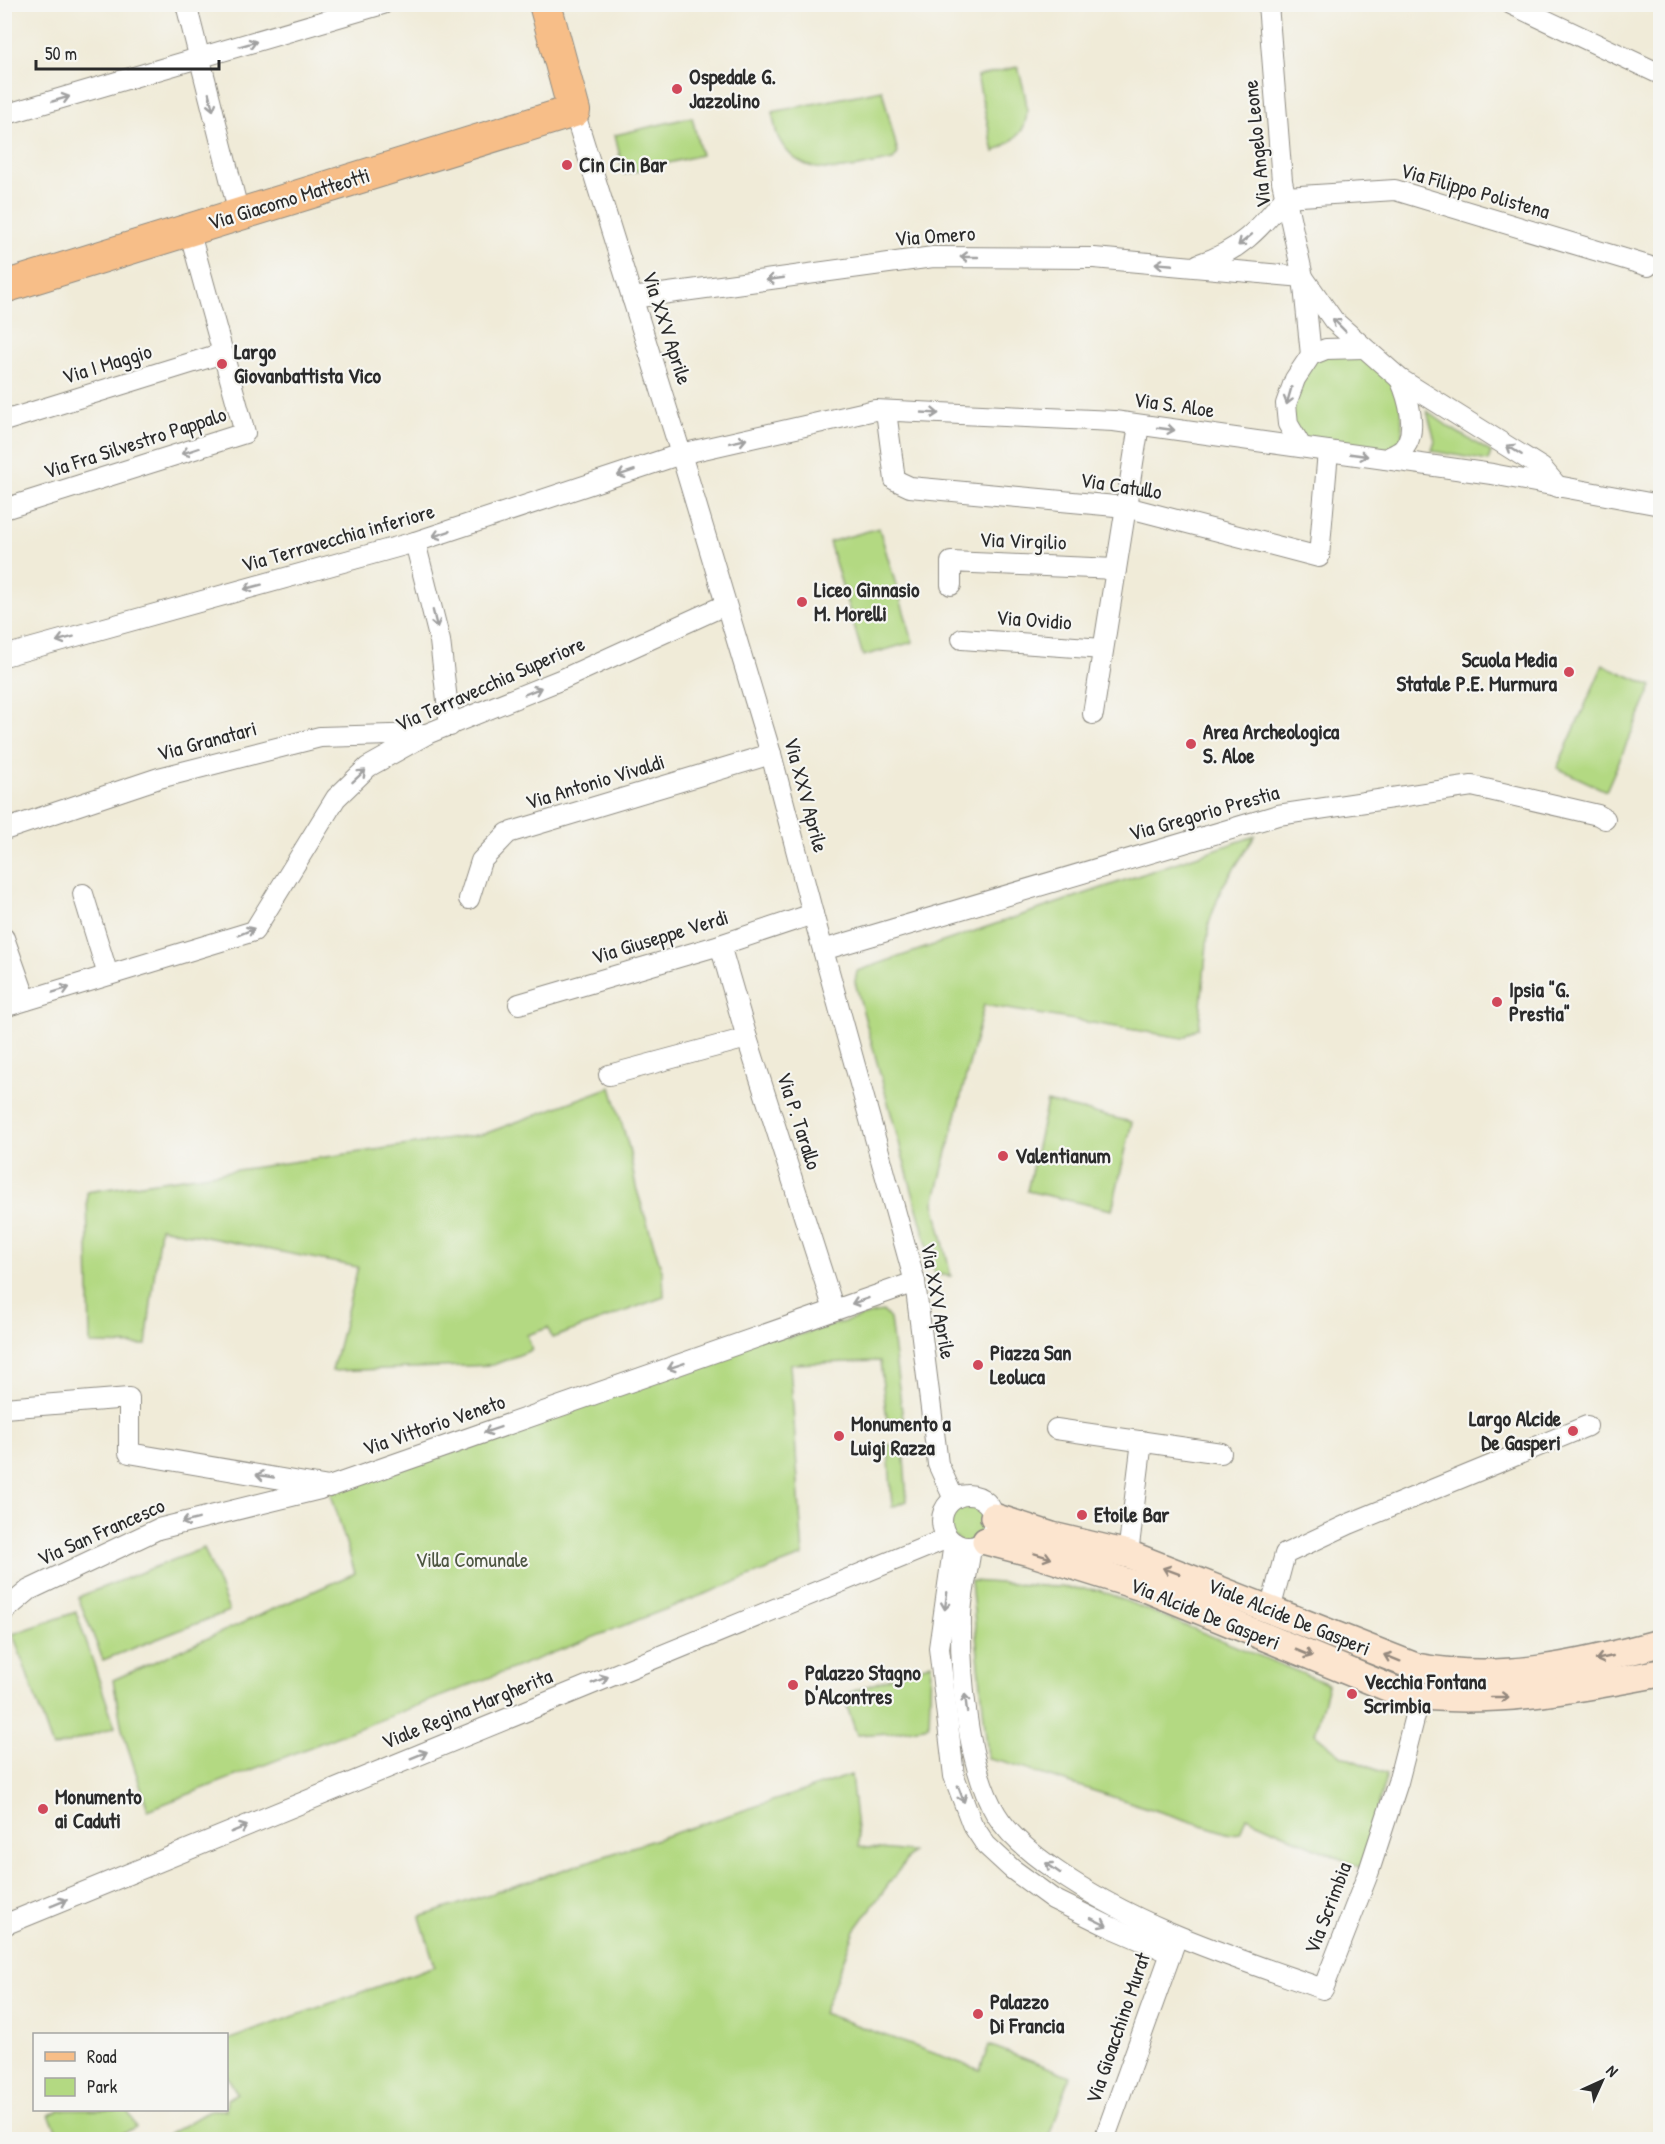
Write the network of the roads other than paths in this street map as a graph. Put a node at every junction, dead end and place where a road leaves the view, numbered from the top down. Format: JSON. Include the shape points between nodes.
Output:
{"nodes":[{"id":1,"x":186,"y":4,"type":"edge"},
{"id":2,"x":383,"y":4,"type":"edge"},
{"id":3,"x":545,"y":4,"type":"edge"},
{"id":4,"x":1268,"y":4,"type":"edge"},
{"id":5,"x":1511,"y":4,"type":"edge"},
{"id":6,"x":200,"y":58,"type":"junction"},
{"id":7,"x":1660,"y":74,"type":"edge"},
{"id":8,"x":574,"y":111,"type":"junction"},
{"id":9,"x":4,"y":116,"type":"edge"},
{"id":10,"x":1285,"y":197,"type":"junction"},
{"id":11,"x":239,"y":214,"type":"junction"},
{"id":12,"x":189,"y":230,"type":"junction"},
{"id":13,"x":1192,"y":266,"type":"junction"},
{"id":14,"x":1648,"y":266,"type":"dead end"},
{"id":15,"x":1303,"y":277,"type":"junction"},
{"id":16,"x":4,"y":287,"type":"edge"},
{"id":17,"x":632,"y":298,"type":"junction"},
{"id":18,"x":1363,"y":348,"type":"junction"},
{"id":19,"x":223,"y":353,"type":"junction"},
{"id":20,"x":1311,"y":355,"type":"junction"},
{"id":21,"x":1400,"y":379,"type":"junction"},
{"id":22,"x":886,"y":411,"type":"junction"},
{"id":23,"x":4,"y":421,"type":"edge"},
{"id":24,"x":1139,"y":425,"type":"junction"},
{"id":25,"x":1301,"y":446,"type":"junction"},
{"id":26,"x":1328,"y":451,"type":"junction"},
{"id":27,"x":681,"y":454,"type":"junction"},
{"id":28,"x":1386,"y":459,"type":"junction"},
{"id":29,"x":1558,"y":488,"type":"junction"},
{"id":30,"x":1660,"y":505,"type":"edge"},
{"id":31,"x":1126,"y":507,"type":"junction"},
{"id":32,"x":5,"y":509,"type":"edge"},
{"id":33,"x":415,"y":542,"type":"junction"},
{"id":34,"x":1116,"y":569,"type":"junction"},
{"id":35,"x":951,"y":585,"type":"dead end"},
{"id":36,"x":726,"y":605,"type":"junction"},
{"id":37,"x":963,"y":639,"type":"dead end"},
{"id":38,"x":1103,"y":649,"type":"junction"},
{"id":39,"x":4,"y":656,"type":"edge"},
{"id":40,"x":1093,"y":714,"type":"dead end"},
{"id":41,"x":450,"y":726,"type":"junction"},
{"id":42,"x":429,"y":734,"type":"junction"},
{"id":43,"x":771,"y":754,"type":"junction"},
{"id":44,"x":1605,"y":819,"type":"dead end"},
{"id":45,"x":4,"y":830,"type":"edge"},
{"id":46,"x":83,"y":894,"type":"dead end"},
{"id":47,"x":469,"y":899,"type":"dead end"},
{"id":48,"x":813,"y":914,"type":"junction"},
{"id":49,"x":4,"y":938,"type":"edge"},
{"id":50,"x":720,"y":945,"type":"junction"},
{"id":51,"x":823,"y":950,"type":"junction"},
{"id":52,"x":108,"y":975,"type":"junction"},
{"id":53,"x":26,"y":1000,"type":"junction"},
{"id":54,"x":519,"y":1004,"type":"dead end"},
{"id":55,"x":4,"y":1007,"type":"edge"},
{"id":56,"x":747,"y":1038,"type":"junction"},
{"id":57,"x":609,"y":1075,"type":"dead end"},
{"id":58,"x":915,"y":1282,"type":"junction"},
{"id":59,"x":834,"y":1311,"type":"junction"},
{"id":60,"x":4,"y":1408,"type":"edge"},
{"id":61,"x":1587,"y":1426,"type":"dead end"},
{"id":62,"x":1056,"y":1428,"type":"dead end"},
{"id":63,"x":1142,"y":1441,"type":"junction"},
{"id":64,"x":1221,"y":1453,"type":"dead end"},
{"id":65,"x":329,"y":1487,"type":"junction"},
{"id":66,"x":954,"y":1499,"type":"junction"},
{"id":67,"x":970,"y":1537,"type":"junction"},
{"id":68,"x":1128,"y":1554,"type":"junction"},
{"id":69,"x":1270,"y":1610,"type":"junction"},
{"id":70,"x":4,"y":1611,"type":"edge"},
{"id":71,"x":1660,"y":1643,"type":"edge"},
{"id":72,"x":1660,"y":1673,"type":"edge"},
{"id":73,"x":1420,"y":1696,"type":"junction"},
{"id":74,"x":4,"y":1925,"type":"edge"},
{"id":75,"x":1174,"y":1945,"type":"junction"},
{"id":76,"x":1104,"y":2139,"type":"edge"}],
"edges":[{"from":1,"to":6,"type":"street"},
{"from":6,"to":2,"type":"street","one_way":true},
{"from":3,"to":8,"type":"main road"},
{"from":4,"to":10,"type":"street","name":"Via Angelo Leone"},
{"from":5,"to":7,"type":"street"},
{"from":9,"to":6,"type":"street","one_way":true},
{"from":6,"to":11,"type":"street","one_way":true},
{"from":8,"to":11,"type":"main road","name":"Via Giacomo Matteotti"},
{"from":8,"to":17,"type":"street","name":"Via XXV Aprile"},
{"from":10,"to":13,"type":"street","one_way":true,"via":[[1245,242],[1216,259]]},
{"from":10,"to":14,"type":"street","name":"Via Filippo Polistena","via":[[1395,190]]},
{"from":10,"to":15,"type":"street","name":"Via Angelo Leone"},
{"from":11,"to":12,"type":"main road","name":"Via Giacomo Matteotti"},
{"from":12,"to":16,"type":"main road","name":"Via Giacomo Matteotti"},
{"from":12,"to":19,"type":"street"},
{"from":13,"to":15,"type":"street","name":"Via Omero"},
{"from":13,"to":17,"type":"street","name":"Via Omero","one_way":true,"via":[[1094,258],[933,257]]},
{"from":18,"to":15,"type":"street","one_way":true,"via":[[1334,321]]},
{"from":15,"to":20,"type":"street","name":"Via Angelo Leone"},
{"from":17,"to":27,"type":"street","name":"Via XXV Aprile"},
{"from":18,"to":20,"type":"street","via":[[1326,349]]},
{"from":18,"to":21,"type":"street"},
{"from":19,"to":23,"type":"street","name":"Via I Maggio"},
{"from":19,"to":32,"type":"street","name":"Via Fra Silvestro Pappalo","one_way":true,"via":[[245,433]]},
{"from":20,"to":25,"type":"street","one_way":true,"via":[[1295,379],[1286,404],[1288,424]]},
{"from":21,"to":28,"type":"street","via":[[1408,397],[1410,437],[1403,450]]},
{"from":29,"to":21,"type":"street","one_way":true,"via":[[1542,468]]},
{"from":22,"to":24,"type":"street","name":"Via S. Aloe","one_way":true},
{"from":27,"to":22,"type":"street","name":"Via S. Aloe","one_way":true,"via":[[875,410]]},
{"from":22,"to":31,"type":"street","name":"Via Catullo","via":[[896,480],[910,488]]},
{"from":24,"to":25,"type":"street","name":"Via S. Aloe","one_way":true},
{"from":24,"to":31,"type":"street"},
{"from":25,"to":26,"type":"street","name":"Via S. Aloe"},
{"from":26,"to":28,"type":"street","name":"Via S. Aloe","one_way":true},
{"from":26,"to":31,"type":"street","name":"Via Catullo","via":[[1319,557]]},
{"from":27,"to":33,"type":"street","name":"Via Terravecchia inferiore","one_way":true},
{"from":27,"to":36,"type":"street","name":"Via XXV Aprile"},
{"from":28,"to":29,"type":"street","name":"Via S. Aloe"},
{"from":29,"to":30,"type":"street","name":"Via S. Aloe"},
{"from":31,"to":34,"type":"street"},
{"from":33,"to":39,"type":"street","name":"Via Terravecchia inferiore","one_way":true},
{"from":33,"to":41,"type":"street","one_way":true,"via":[[440,640]]},
{"from":34,"to":35,"type":"street","name":"Via Virgilio","via":[[951,562]]},
{"from":34,"to":38,"type":"street"},
{"from":41,"to":36,"type":"street","name":"Via Terravecchia Superiore","one_way":true},
{"from":36,"to":43,"type":"street","name":"Via XXV Aprile"},
{"from":37,"to":38,"type":"street","name":"Via Ovidio"},
{"from":38,"to":40,"type":"street"},
{"from":41,"to":42,"type":"street","name":"Via Terravecchia Superiore"},
{"from":42,"to":45,"type":"street","name":"Via Granatari","via":[[320,737],[159,778]]},
{"from":52,"to":42,"type":"street","name":"Via Terravecchia Superiore","one_way":true,"via":[[254,931],[336,798],[368,767]]},
{"from":43,"to":47,"type":"street","name":"Via Antonio Vivaldi","via":[[508,833],[481,861]]},
{"from":43,"to":48,"type":"street","name":"Via XXV Aprile"},
{"from":44,"to":51,"type":"street","name":"Via Gregorio Prestia","via":[[1472,786],[1278,815]]},
{"from":46,"to":52,"type":"street"},
{"from":48,"to":50,"type":"street","name":"Via Giuseppe Verdi"},
{"from":48,"to":51,"type":"street","name":"Via XXV Aprile"},
{"from":49,"to":53,"type":"street"},
{"from":50,"to":54,"type":"street","name":"Via Giuseppe Verdi"},
{"from":50,"to":56,"type":"street","name":"Via P. Tarallo"},
{"from":51,"to":58,"type":"street","name":"Via XXV Aprile"},
{"from":53,"to":52,"type":"street","name":"Via Terravecchia Superiore","one_way":true},
{"from":53,"to":55,"type":"street","name":"Via Terravecchia Superiore"},
{"from":56,"to":57,"type":"street"},
{"from":56,"to":59,"type":"street","name":"Via P. Tarallo"},
{"from":58,"to":59,"type":"street","name":"Via Vittorio Veneto","one_way":true},
{"from":58,"to":66,"type":"street","name":"Via XXV Aprile","via":[[938,1464]]},
{"from":59,"to":65,"type":"street","name":"Via Vittorio Veneto","one_way":true},
{"from":65,"to":60,"type":"street","name":"Via Vittorio Veneto","one_way":true,"via":[[129,1452],[129,1398]]},
{"from":61,"to":69,"type":"street","via":[[1285,1554]]},
{"from":62,"to":63,"type":"street"},
{"from":63,"to":64,"type":"street"},
{"from":63,"to":68,"type":"street"},
{"from":65,"to":70,"type":"street","name":"Via San Francesco","one_way":true,"via":[[158,1528],[29,1590]]},
{"from":66,"to":67,"type":"street","via":[[942,1521],[943,1530]]},
{"from":66,"to":67,"type":"street","via":[[979,1497],[986,1502]]},
{"from":67,"to":68,"type":"main road","name":"Viale Alcide De Gasperi","via":[[1052,1536]]},
{"from":67,"to":73,"type":"main road","name":"Via Alcide De Gasperi","one_way":true,"via":[[1148,1589],[1404,1694]]},
{"from":74,"to":67,"type":"street","name":"Viale Regina Margherita","one_way":true},
{"from":75,"to":67,"type":"street","name":"Via Gioacchino Murat","one_way":true,"via":[[1027,1851],[996,1814],[976,1767],[965,1701],[961,1614]]},
{"from":67,"to":75,"type":"street","name":"Via Gioacchino Murat","one_way":true,"via":[[939,1648],[954,1776],[972,1824],[986,1845],[1053,1899],[1106,1926]]},
{"from":69,"to":68,"type":"main road","name":"Viale Alcide De Gasperi","one_way":true},
{"from":71,"to":69,"type":"main road","name":"Viale Alcide De Gasperi","one_way":true,"via":[[1549,1669],[1447,1673],[1416,1667]]},
{"from":73,"to":72,"type":"main road","one_way":true,"via":[[1514,1697]]},
{"from":73,"to":75,"type":"street","name":"Via Scrimbia","via":[[1398,1782],[1323,1989]]},
{"from":75,"to":76,"type":"street","name":"Via Gioacchino Murat"}]}
